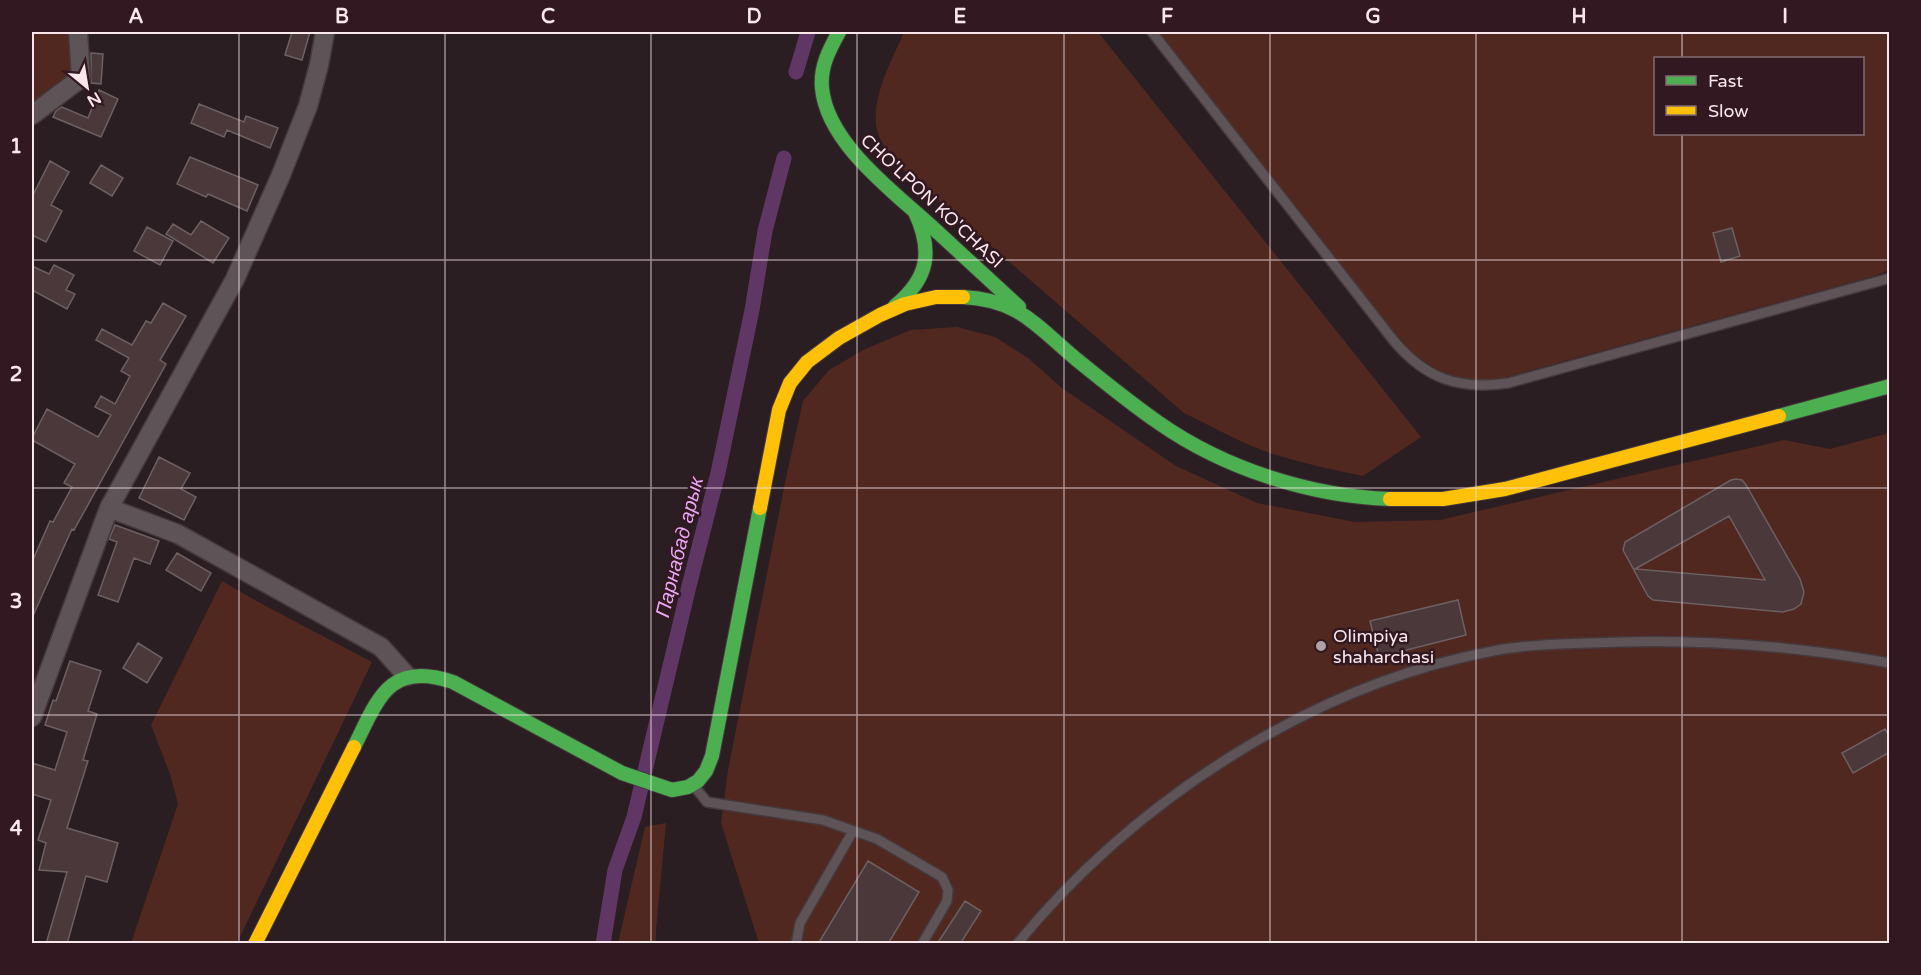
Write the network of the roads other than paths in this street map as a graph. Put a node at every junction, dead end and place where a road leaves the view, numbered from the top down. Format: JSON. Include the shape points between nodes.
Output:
{"nodes":[{"id":1,"x":78,"y":32,"type":"edge"},
{"id":2,"x":325,"y":32,"type":"edge"},
{"id":3,"x":839,"y":32,"type":"edge"},
{"id":4,"x":1152,"y":32,"type":"edge"},
{"id":5,"x":32,"y":116,"type":"edge"},
{"id":6,"x":911,"y":207,"type":"junction"},
{"id":7,"x":1890,"y":278,"type":"edge"},
{"id":8,"x":890,"y":310,"type":"junction"},
{"id":9,"x":1031,"y":318,"type":"junction"},
{"id":10,"x":1890,"y":386,"type":"edge"},
{"id":11,"x":109,"y":508,"type":"junction"},
{"id":12,"x":1890,"y":663,"type":"edge"},
{"id":13,"x":407,"y":676,"type":"junction"},
{"id":14,"x":32,"y":717,"type":"edge"},
{"id":15,"x":693,"y":784,"type":"junction"},
{"id":16,"x":853,"y":831,"type":"junction"},
{"id":17,"x":255,"y":944,"type":"edge"},
{"id":18,"x":796,"y":944,"type":"edge"},
{"id":19,"x":922,"y":944,"type":"edge"},
{"id":20,"x":1017,"y":944,"type":"edge"}],
"edges":[{"from":1,"to":5,"type":"street","via":[[81,78]]},
{"from":2,"to":11,"type":"street","via":[[308,106],[235,279]]},
{"from":3,"to":6,"type":"main road","name":"CHO'LPON KO'CHASI","via":[[822,74],[826,109],[847,146]]},
{"from":4,"to":7,"type":"lane","via":[[1402,351],[1425,369],[1451,381],[1479,386],[1508,382]]},
{"from":6,"to":8,"type":"main road","via":[[924,233],[926,263],[915,289]]},
{"from":6,"to":9,"type":"main road","name":"CHO'LPON KO'CHASI"},
{"from":8,"to":9,"type":"main road","via":[[926,299],[962,296],[997,303]]},
{"from":8,"to":15,"type":"main road","via":[[814,353],[785,391],[712,756]]},
{"from":9,"to":10,"type":"main road","name":"CHO'LPON KO'CHASI","via":[[1134,406],[1196,446],[1265,475],[1330,492],[1380,499],[1422,501],[1501,491]]},
{"from":11,"to":13,"type":"street","via":[[178,534],[371,641]]},
{"from":11,"to":14,"type":"street"},
{"from":12,"to":20,"type":"lane","via":[[1756,646],[1635,641],[1493,651],[1423,669],[1361,689],[1231,756],[1166,801],[1113,846],[1063,892]]},
{"from":13,"to":15,"type":"main road","via":[[430,675],[453,682],[622,773],[672,790]]},
{"from":13,"to":17,"type":"main road","via":[[386,689],[373,707]]},
{"from":15,"to":16,"type":"lane","via":[[707,802],[823,820]]},
{"from":16,"to":18,"type":"lane","via":[[800,923]]},
{"from":16,"to":19,"type":"lane","via":[[877,839],[945,881],[949,896],[945,907]]}]}
